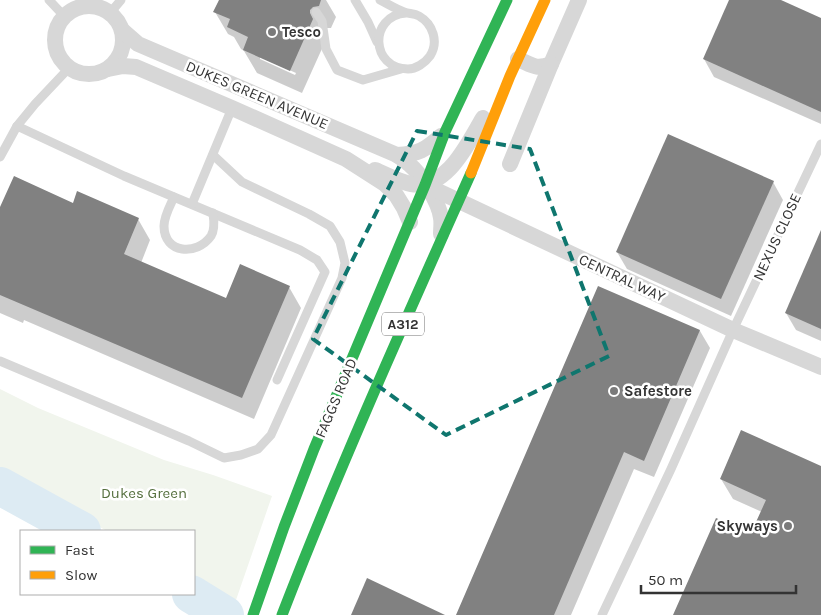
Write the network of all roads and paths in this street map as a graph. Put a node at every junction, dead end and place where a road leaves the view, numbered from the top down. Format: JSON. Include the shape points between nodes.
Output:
{"nodes":[{"id":1,"x":49,"y":0,"type":"edge"},
{"id":2,"x":121,"y":0,"type":"edge"},
{"id":3,"x":356,"y":0,"type":"edge"},
{"id":4,"x":380,"y":0,"type":"edge"},
{"id":5,"x":507,"y":0,"type":"edge"},
{"id":6,"x":544,"y":0,"type":"edge"},
{"id":7,"x":579,"y":0,"type":"edge"},
{"id":8,"x":316,"y":12,"type":"dead end"},
{"id":9,"x":110,"y":13,"type":"junction"},
{"id":10,"x":406,"y":13,"type":"junction"},
{"id":11,"x":64,"y":16,"type":"junction"},
{"id":12,"x":122,"y":30,"type":"junction"},
{"id":13,"x":378,"y":44,"type":"junction"},
{"id":14,"x":518,"y":59,"type":"junction"},
{"id":15,"x":551,"y":64,"type":"junction"},
{"id":16,"x":69,"y":68,"type":"junction"},
{"id":17,"x":402,"y":68,"type":"junction"},
{"id":18,"x":108,"y":69,"type":"junction"},
{"id":19,"x":510,"y":76,"type":"junction"},
{"id":20,"x":232,"y":108,"type":"junction"},
{"id":21,"x":17,"y":126,"type":"junction"},
{"id":22,"x":446,"y":132,"type":"junction"},
{"id":23,"x":821,"y":144,"type":"edge"},
{"id":24,"x":213,"y":155,"type":"junction"},
{"id":25,"x":397,"y":155,"type":"junction"},
{"id":26,"x":0,"y":157,"type":"edge"},
{"id":27,"x":346,"y":159,"type":"junction"},
{"id":28,"x":510,"y":164,"type":"dead end"},
{"id":29,"x":425,"y":185,"type":"junction"},
{"id":30,"x":174,"y":197,"type":"junction"},
{"id":31,"x":458,"y":201,"type":"junction"},
{"id":32,"x":192,"y":204,"type":"junction"},
{"id":33,"x":212,"y":213,"type":"junction"},
{"id":34,"x":434,"y":213,"type":"junction"},
{"id":35,"x":410,"y":222,"type":"junction"},
{"id":36,"x":441,"y":239,"type":"junction"},
{"id":37,"x":394,"y":286,"type":"dead end"},
{"id":38,"x":733,"y":330,"type":"junction"},
{"id":39,"x":364,"y":333,"type":"junction"},
{"id":40,"x":0,"y":361,"type":"edge"},
{"id":41,"x":821,"y":367,"type":"edge"},
{"id":42,"x":277,"y":380,"type":"dead end"},
{"id":43,"x":253,"y":615,"type":"edge"},
{"id":44,"x":282,"y":615,"type":"edge"},
{"id":45,"x":602,"y":615,"type":"edge"}],
"edges":[{"from":1,"to":11,"type":"lane"},
{"from":2,"to":9,"type":"lane"},
{"from":3,"to":13,"type":"lane"},
{"from":4,"to":10,"type":"lane"},
{"from":5,"to":22,"type":"main road","name":"FAGGS ROAD","number":"A312"},
{"from":6,"to":14,"type":"main road","number":"A312"},
{"from":7,"to":15,"type":"street"},
{"from":8,"to":17,"type":"lane","via":[[322,21],[326,49],[337,70],[363,80]]},
{"from":9,"to":11,"type":"street","via":[[101,8],[82,6]]},
{"from":9,"to":12,"type":"street"},
{"from":10,"to":13,"type":"lane","via":[[393,16],[384,24]]},
{"from":10,"to":17,"type":"lane","via":[[427,21],[434,40],[427,60],[415,68]]},
{"from":11,"to":16,"type":"street","via":[[55,37],[56,49]]},
{"from":12,"to":18,"type":"street","via":[[123,47],[116,62]]},
{"from":12,"to":25,"type":"street","name":"DUKES GREEN AVENUE","via":[[138,44]]},
{"from":13,"to":17,"type":"lane","via":[[386,60]]},
{"from":14,"to":15,"type":"street","via":[[535,67]]},
{"from":14,"to":19,"type":"main road","number":"A312"},
{"from":15,"to":28,"type":"street"},
{"from":16,"to":18,"type":"street","via":[[89,75]]},
{"from":16,"to":21,"type":"lane"},
{"from":18,"to":20,"type":"street","name":"DUKES GREEN AVENUE","via":[[136,67]]},
{"from":19,"to":29,"type":"street","via":[[453,166]]},
{"from":19,"to":31,"type":"main road","number":"A312"},
{"from":20,"to":24,"type":"lane"},
{"from":20,"to":27,"type":"street","name":"DUKES GREEN AVENUE"},
{"from":21,"to":26,"type":"lane"},
{"from":21,"to":30,"type":"lane"},
{"from":22,"to":25,"type":"street","name":"FAGGS ROAD","via":[[427,148]]},
{"from":22,"to":29,"type":"main road","name":"FAGGS ROAD","number":"A312"},
{"from":23,"to":38,"type":"lane","name":"NEXUS CLOSE"},
{"from":24,"to":32,"type":"lane"},
{"from":24,"to":40,"type":"lane","via":[[242,182],[330,226],[340,242],[344,263],[342,278],[271,435],[258,449],[224,458]]},
{"from":25,"to":29,"type":"street","via":[[409,163]]},
{"from":27,"to":29,"type":"street","name":"DUKES GREEN AVENUE","via":[[400,181]]},
{"from":27,"to":35,"type":"street","name":"DUKES GREEN AVENUE","via":[[385,184],[396,195]]},
{"from":29,"to":31,"type":"street","name":"CENTRAL WAY"},
{"from":29,"to":34,"type":"street"},
{"from":29,"to":35,"type":"main road","name":"FAGGS ROAD","number":"A312"},
{"from":30,"to":32,"type":"lane"},
{"from":30,"to":33,"type":"lane","via":[[164,225],[166,239],[176,248],[188,250],[201,245],[212,235]]},
{"from":31,"to":34,"type":"main road","via":[[449,202]]},
{"from":31,"to":36,"type":"main road","number":"A312"},
{"from":31,"to":38,"type":"street","name":"CENTRAL WAY"},
{"from":32,"to":33,"type":"lane"},
{"from":33,"to":42,"type":"lane","via":[[300,250],[318,260],[325,272]]},
{"from":34,"to":36,"type":"street","via":[[441,219]]},
{"from":35,"to":39,"type":"main road","name":"FAGGS ROAD","number":"A312"},
{"from":36,"to":44,"type":"main road","number":"A312","via":[[353,440]]},
{"from":37,"to":39,"type":"main road"},
{"from":38,"to":41,"type":"street","name":"CENTRAL WAY"},
{"from":38,"to":45,"type":"lane","name":"NEXUS CLOSE"},
{"from":39,"to":43,"type":"main road","name":"FAGGS ROAD","number":"A312","via":[[314,449]]}]}
